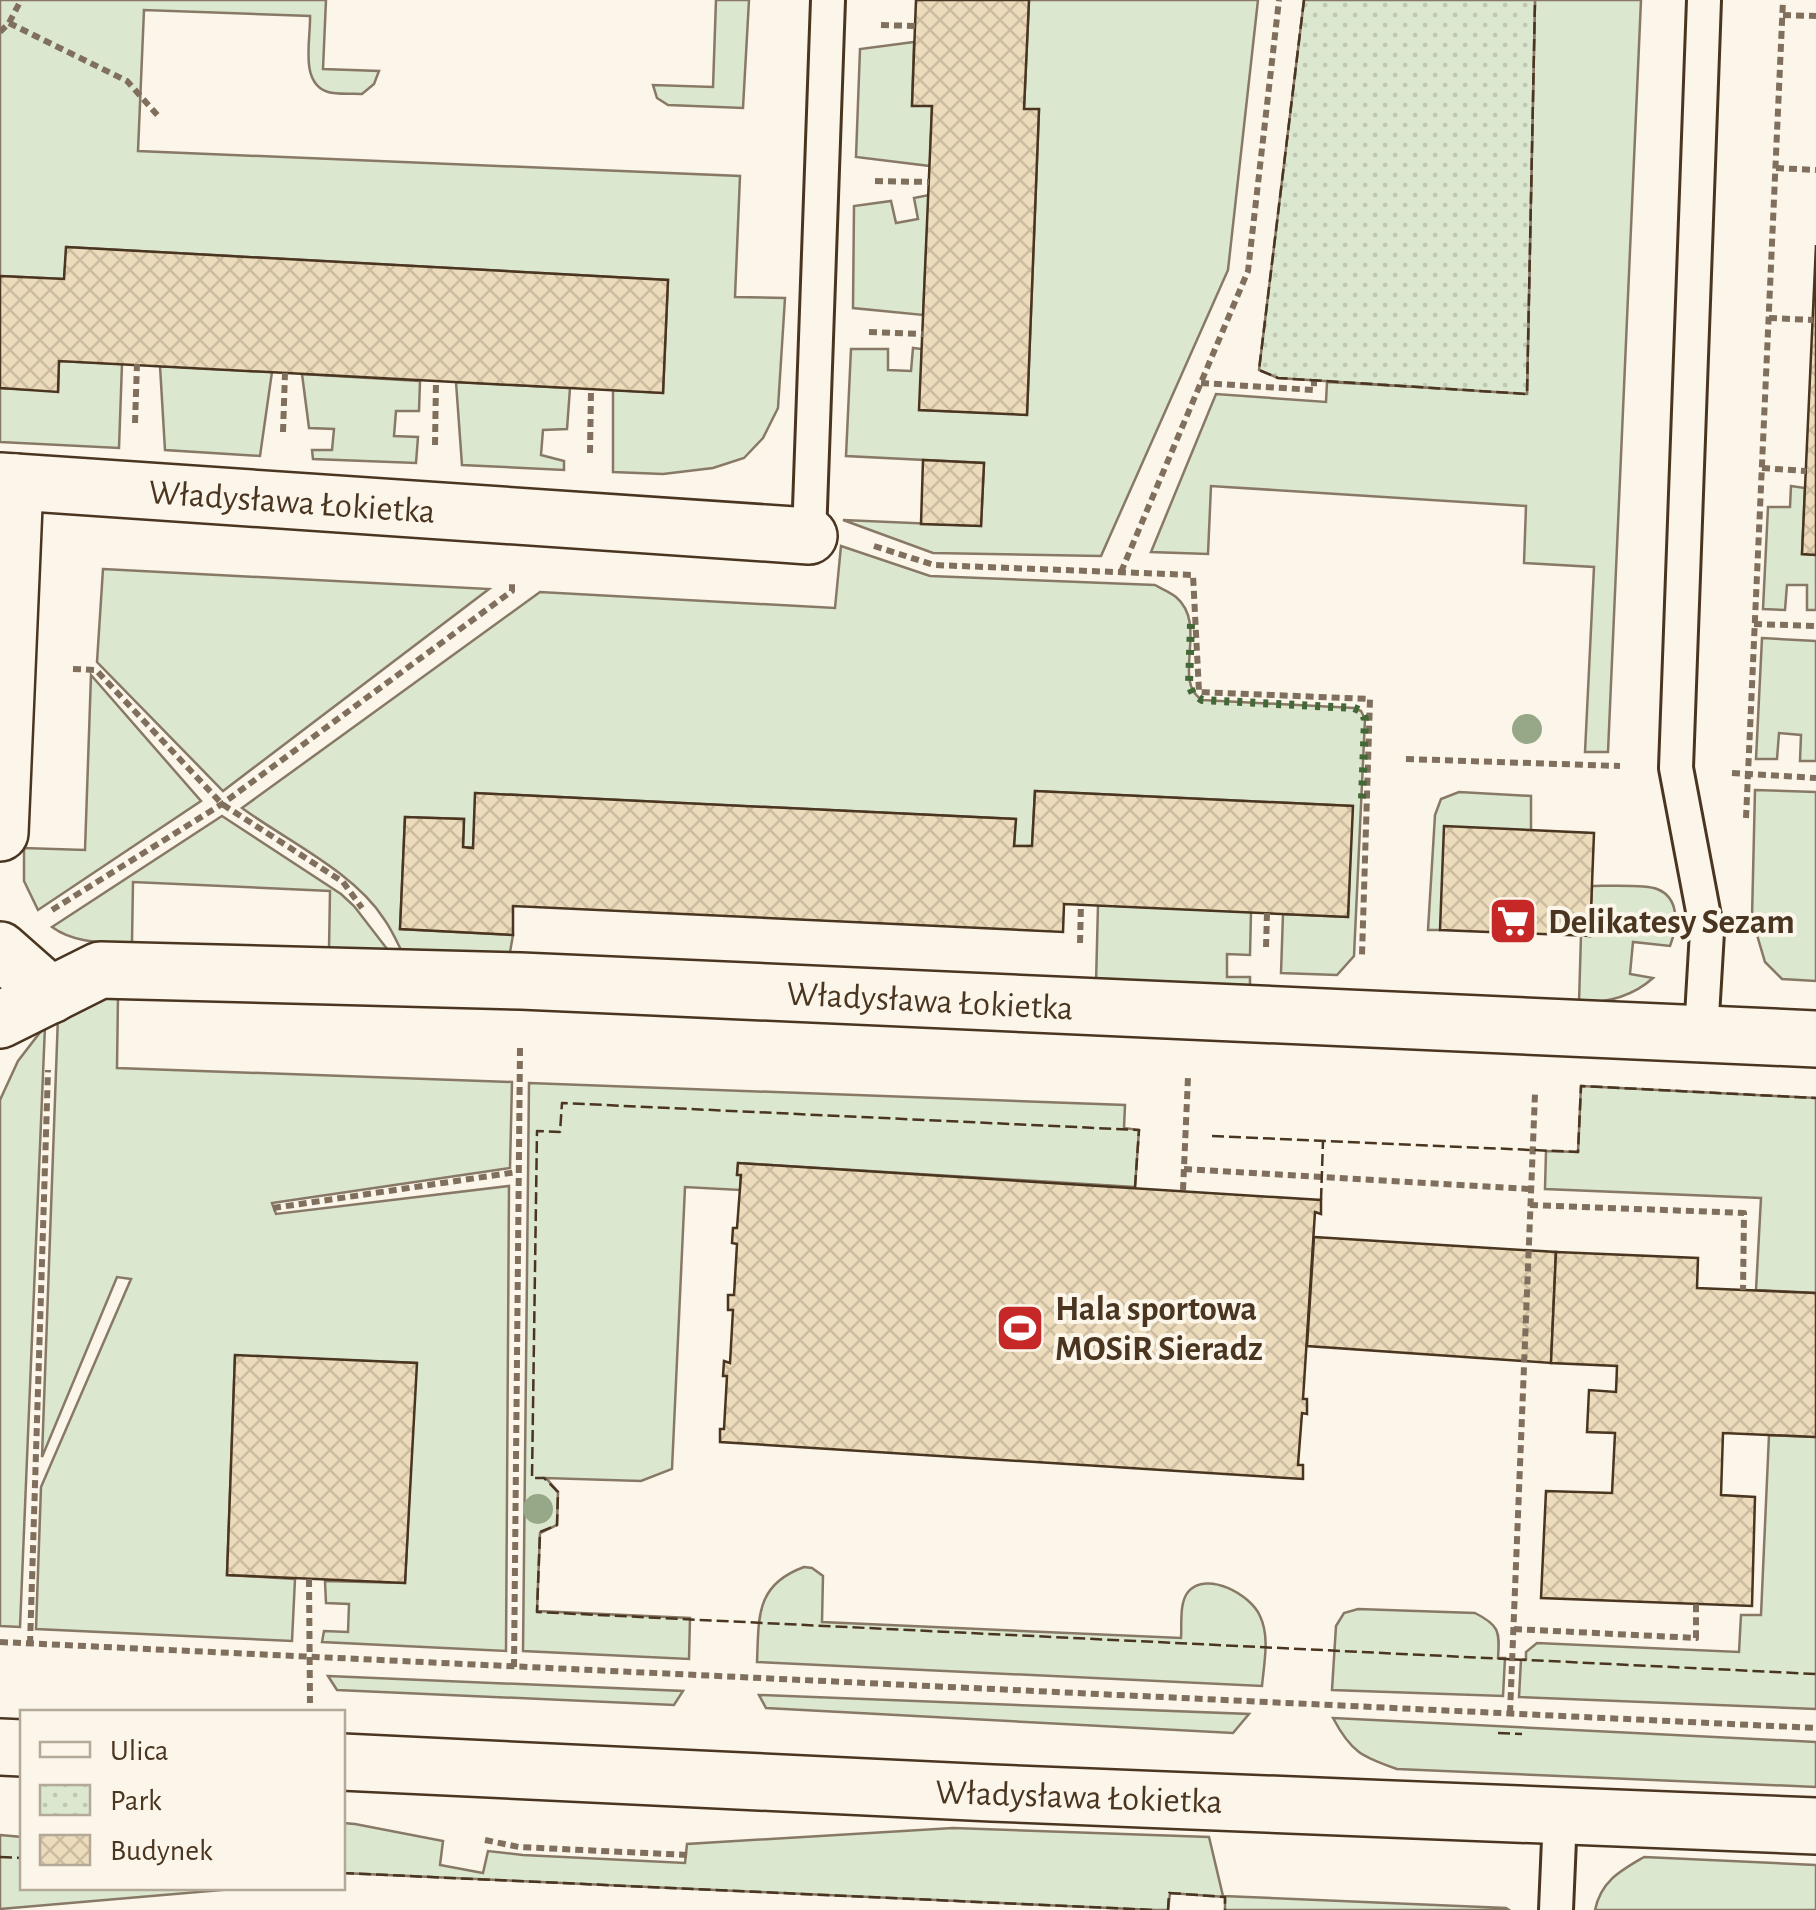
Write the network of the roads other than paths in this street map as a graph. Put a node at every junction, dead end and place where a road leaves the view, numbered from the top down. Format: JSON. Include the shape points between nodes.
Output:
{"nodes":[{"id":1,"x":828,"y":0,"type":"edge"},
{"id":2,"x":1704,"y":0,"type":"edge"},
{"id":3,"x":8,"y":482,"type":"edge"},
{"id":4,"x":809,"y":536,"type":"joint"},
{"id":5,"x":0,"y":833,"type":"edge"},
{"id":6,"x":0,"y":950,"type":"edge"},
{"id":7,"x":50,"y":995,"type":"junction"},
{"id":8,"x":0,"y":1020,"type":"edge"},
{"id":9,"x":1701,"y":1034,"type":"junction"},
{"id":10,"x":1816,"y":1039,"type":"edge"},
{"id":11,"x":345,"y":1762,"type":"edge"},
{"id":12,"x":1560,"y":1816,"type":"junction"},
{"id":13,"x":1816,"y":1826,"type":"edge"},
{"id":14,"x":1556,"y":1910,"type":"edge"}],
"edges":[{"from":1,"to":4,"type":"lane"},
{"from":2,"to":9,"type":"lane","via":[[1676,768],[1707,932]]},
{"from":3,"to":4,"type":"street","name":"Władysława Łokietka"},
{"from":3,"to":5,"type":"street","name":"Władysława Łokietka"},
{"from":6,"to":7,"type":"street"},
{"from":7,"to":8,"type":"street","name":"Władysława Łokietka"},
{"from":7,"to":9,"type":"street","name":"Władysława Łokietka","via":[[100,970],[522,981]]},
{"from":9,"to":10,"type":"street","name":"Władysława Łokietka"},
{"from":11,"to":12,"type":"street","name":"Władysława Łokietka"},
{"from":12,"to":13,"type":"street","name":"Władysława Łokietka"},
{"from":12,"to":14,"type":"lane"}]}
